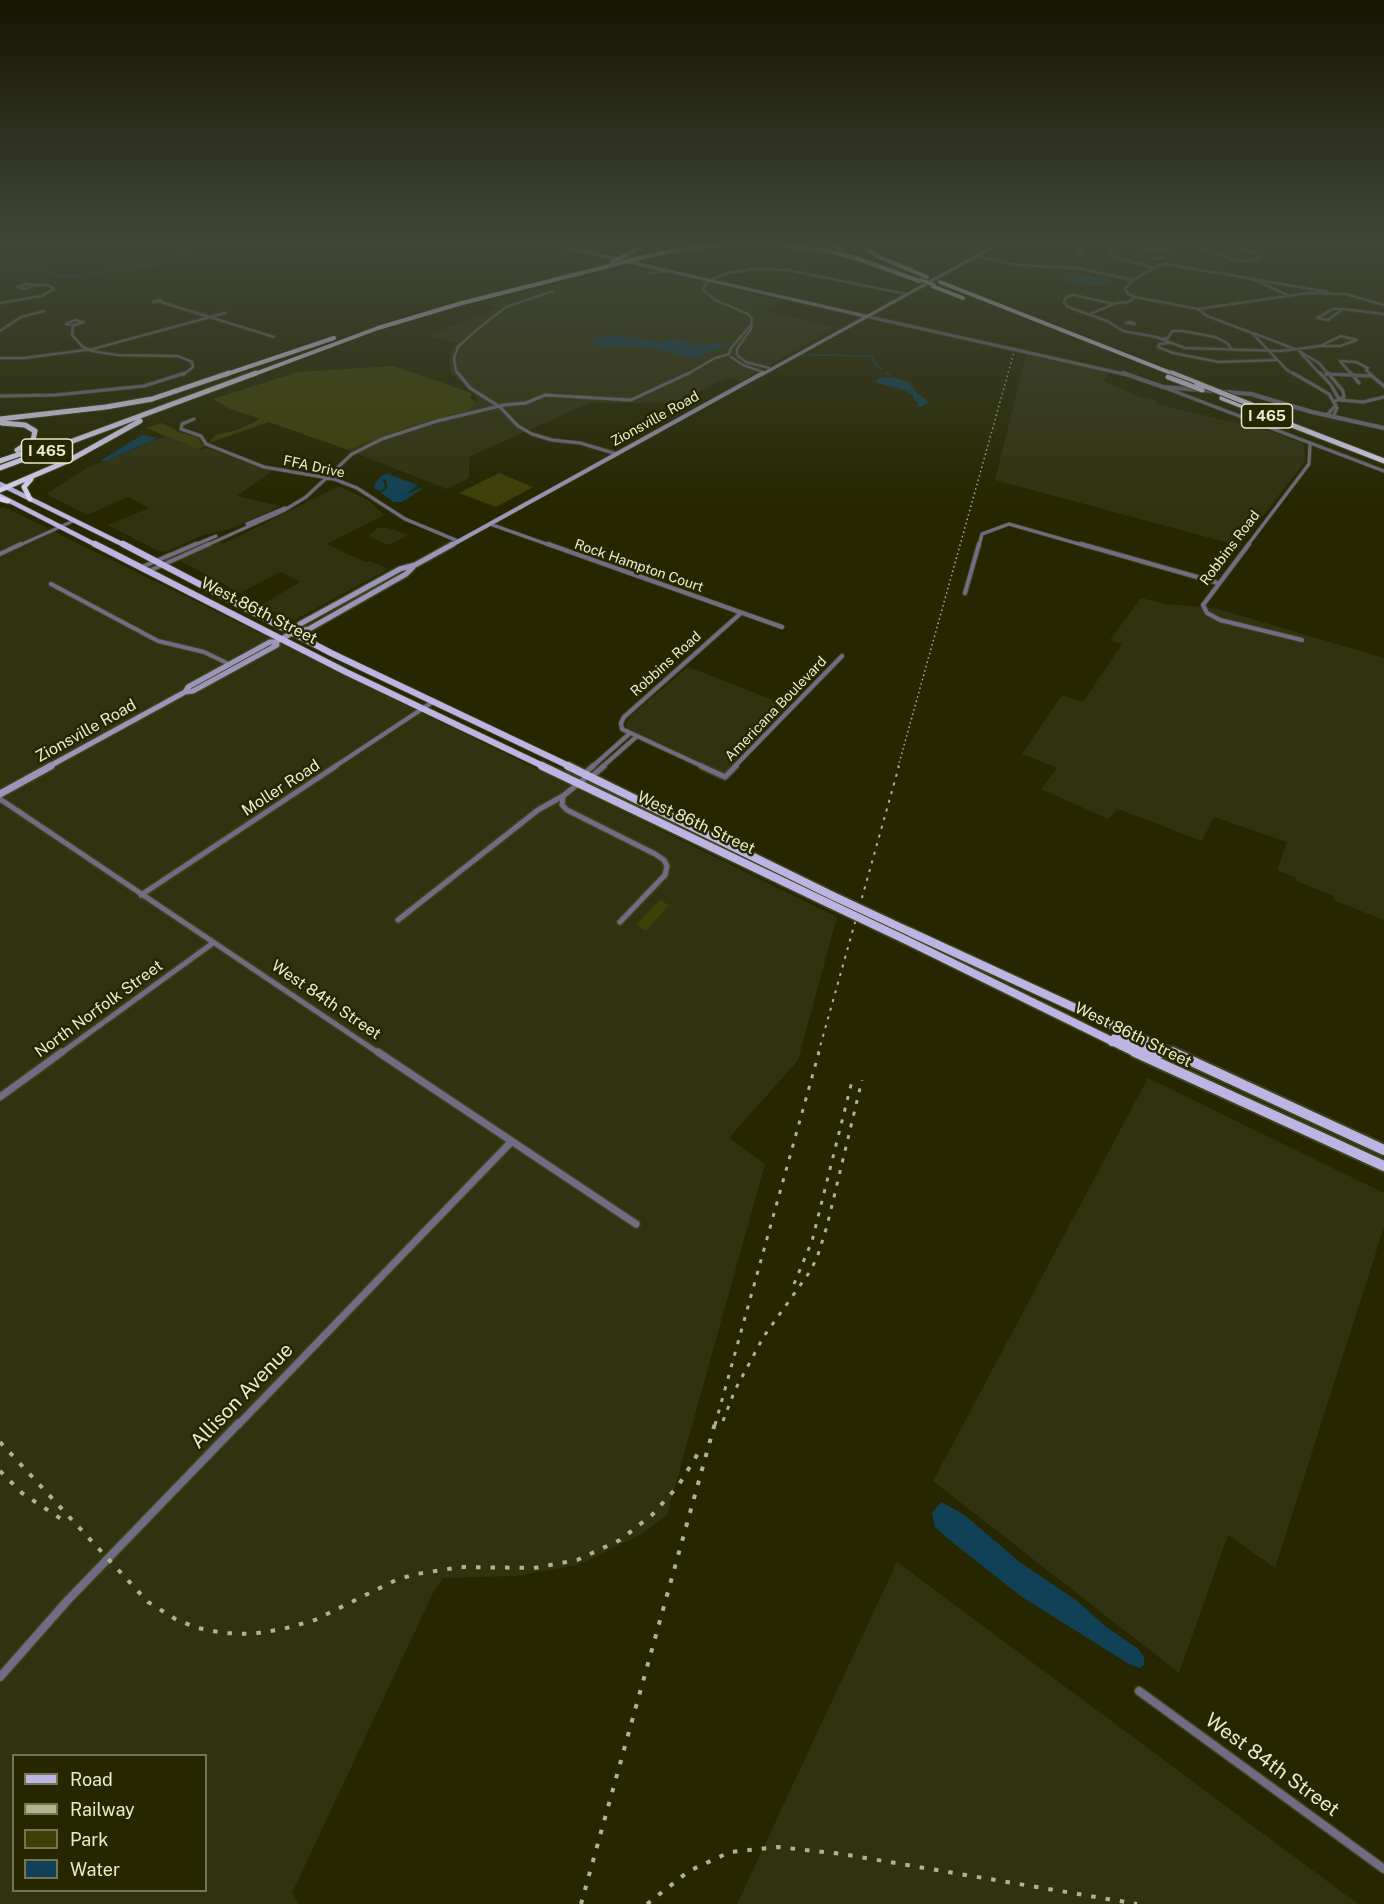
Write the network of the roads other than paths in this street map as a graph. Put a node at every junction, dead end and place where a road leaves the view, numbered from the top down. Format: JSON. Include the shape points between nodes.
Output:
{"nodes":[{"id":1,"x":72,"y":331,"type":"edge"},
{"id":2,"x":158,"y":331,"type":"edge"},
{"id":3,"x":256,"y":331,"type":"edge"},
{"id":4,"x":355,"y":331,"type":"edge"},
{"id":5,"x":356,"y":331,"type":"edge"},
{"id":6,"x":371,"y":331,"type":"edge"},
{"id":7,"x":477,"y":331,"type":"edge"},
{"id":8,"x":746,"y":331,"type":"edge"},
{"id":9,"x":747,"y":331,"type":"edge"},
{"id":10,"x":838,"y":331,"type":"edge"},
{"id":11,"x":933,"y":331,"type":"edge"},
{"id":12,"x":1056,"y":331,"type":"edge"},
{"id":13,"x":1060,"y":331,"type":"edge"},
{"id":14,"x":1124,"y":331,"type":"edge"},
{"id":15,"x":1246,"y":331,"type":"edge"},
{"id":16,"x":1249,"y":332,"type":"junction"},
{"id":17,"x":274,"y":337,"type":"dead end"},
{"id":18,"x":1163,"y":339,"type":"junction"},
{"id":19,"x":1169,"y":343,"type":"junction"},
{"id":20,"x":1320,"y":346,"type":"junction"},
{"id":21,"x":1231,"y":348,"type":"junction"},
{"id":22,"x":1250,"y":349,"type":"joint"},
{"id":23,"x":88,"y":350,"type":"junction"},
{"id":24,"x":1266,"y":350,"type":"junction"},
{"id":25,"x":1283,"y":350,"type":"joint"},
{"id":26,"x":1297,"y":350,"type":"junction"},
{"id":27,"x":730,"y":355,"type":"junction"},
{"id":28,"x":737,"y":355,"type":"junction"},
{"id":29,"x":0,"y":358,"type":"edge"},
{"id":30,"x":1276,"y":360,"type":"junction"},
{"id":31,"x":769,"y":368,"type":"junction"},
{"id":32,"x":763,"y":372,"type":"junction"},
{"id":33,"x":1321,"y":374,"type":"junction"},
{"id":34,"x":1329,"y":374,"type":"junction"},
{"id":35,"x":253,"y":375,"type":"junction"},
{"id":36,"x":1352,"y":375,"type":"junction"},
{"id":37,"x":1372,"y":376,"type":"junction"},
{"id":38,"x":1359,"y":383,"type":"dead end"},
{"id":39,"x":1384,"y":386,"type":"edge"},
{"id":40,"x":1164,"y":387,"type":"junction"},
{"id":41,"x":0,"y":396,"type":"edge"},
{"id":42,"x":1384,"y":397,"type":"edge"},
{"id":43,"x":1337,"y":401,"type":"junction"},
{"id":44,"x":500,"y":406,"type":"junction"},
{"id":45,"x":1327,"y":416,"type":"junction"},
{"id":46,"x":1333,"y":417,"type":"junction"},
{"id":47,"x":194,"y":419,"type":"dead end"},
{"id":48,"x":0,"y":421,"type":"edge"},
{"id":49,"x":1384,"y":428,"type":"edge"},
{"id":50,"x":1310,"y":444,"type":"junction"},
{"id":51,"x":617,"y":454,"type":"junction"},
{"id":52,"x":1384,"y":455,"type":"edge"},
{"id":53,"x":0,"y":457,"type":"edge"},
{"id":54,"x":0,"y":461,"type":"edge"},
{"id":55,"x":1384,"y":461,"type":"edge"},
{"id":56,"x":0,"y":468,"type":"edge"},
{"id":57,"x":1384,"y":471,"type":"edge"},
{"id":58,"x":35,"y":476,"type":"junction"},
{"id":59,"x":328,"y":477,"type":"junction"},
{"id":60,"x":0,"y":484,"type":"edge"},
{"id":61,"x":7,"y":487,"type":"junction"},
{"id":62,"x":0,"y":490,"type":"edge"},
{"id":63,"x":0,"y":498,"type":"edge"},
{"id":64,"x":30,"y":499,"type":"junction"},
{"id":65,"x":8,"y":501,"type":"joint"},
{"id":66,"x":286,"y":508,"type":"junction"},
{"id":67,"x":73,"y":521,"type":"junction"},
{"id":68,"x":490,"y":524,"type":"junction"},
{"id":69,"x":61,"y":526,"type":"junction"},
{"id":70,"x":458,"y":541,"type":"junction"},
{"id":71,"x":0,"y":552,"type":"edge"},
{"id":72,"x":156,"y":560,"type":"junction"},
{"id":73,"x":164,"y":564,"type":"junction"},
{"id":74,"x":415,"y":565,"type":"junction"},
{"id":75,"x":142,"y":567,"type":"junction"},
{"id":76,"x":149,"y":571,"type":"junction"},
{"id":77,"x":156,"y":574,"type":"junction"},
{"id":78,"x":1218,"y":583,"type":"junction"},
{"id":79,"x":51,"y":584,"type":"dead end"},
{"id":80,"x":206,"y":587,"type":"junction"},
{"id":81,"x":364,"y":590,"type":"junction"},
{"id":82,"x":965,"y":593,"type":"dead end"},
{"id":83,"x":350,"y":606,"type":"junction"},
{"id":84,"x":741,"y":613,"type":"junction"},
{"id":85,"x":782,"y":627,"type":"dead end"},
{"id":86,"x":292,"y":633,"type":"junction"},
{"id":87,"x":1302,"y":640,"type":"dead end"},
{"id":88,"x":279,"y":641,"type":"junction"},
{"id":89,"x":842,"y":656,"type":"dead end"},
{"id":90,"x":229,"y":664,"type":"junction"},
{"id":91,"x":185,"y":692,"type":"junction"},
{"id":92,"x":434,"y":701,"type":"junction"},
{"id":93,"x":425,"y":708,"type":"junction"},
{"id":94,"x":632,"y":735,"type":"junction"},
{"id":95,"x":588,"y":775,"type":"junction"},
{"id":96,"x":579,"y":783,"type":"junction"},
{"id":97,"x":0,"y":794,"type":"edge"},
{"id":98,"x":563,"y":796,"type":"junction"},
{"id":99,"x":0,"y":799,"type":"edge"},
{"id":100,"x":141,"y":895,"type":"junction"},
{"id":101,"x":832,"y":900,"type":"junction"},
{"id":102,"x":398,"y":920,"type":"dead end"},
{"id":103,"x":620,"y":922,"type":"dead end"},
{"id":104,"x":907,"y":935,"type":"junction"},
{"id":105,"x":213,"y":943,"type":"junction"},
{"id":106,"x":1113,"y":1042,"type":"junction"},
{"id":107,"x":1178,"y":1057,"type":"junction"},
{"id":108,"x":0,"y":1097,"type":"edge"},
{"id":109,"x":512,"y":1142,"type":"junction"},
{"id":110,"x":1384,"y":1150,"type":"edge"},
{"id":111,"x":1384,"y":1166,"type":"edge"},
{"id":112,"x":636,"y":1224,"type":"dead end"},
{"id":113,"x":0,"y":1677,"type":"edge"},
{"id":114,"x":1139,"y":1691,"type":"dead end"},
{"id":115,"x":1384,"y":1869,"type":"edge"}],
"edges":[{"from":1,"to":23,"type":"street"},
{"from":2,"to":23,"type":"street"},
{"from":3,"to":17,"type":"street"},
{"from":4,"to":48,"type":"highway","via":[[158,397],[106,408]]},
{"from":5,"to":54,"type":"highway","number":"I 465"},
{"from":6,"to":35,"type":"highway","number":"I 465"},
{"from":7,"to":44,"type":"street","via":[[458,346],[454,358],[459,378]]},
{"from":8,"to":27,"type":"street","via":[[731,348]]},
{"from":9,"to":28,"type":"street"},
{"from":10,"to":31,"type":"main road","name":"Zionsville Road"},
{"from":11,"to":40,"type":"street","via":[[1099,367]]},
{"from":12,"to":55,"type":"highway","number":"I 465","bridge":true},
{"from":13,"to":52,"type":"highway","number":"I 465","bridge":true},
{"from":14,"to":18,"type":"street"},
{"from":15,"to":16,"type":"street"},
{"from":16,"to":24,"type":"street"},
{"from":16,"to":26,"type":"street"},
{"from":18,"to":19,"type":"street"},
{"from":18,"to":21,"type":"street","via":[[1172,331],[1183,331],[1215,338]]},
{"from":19,"to":21,"type":"street","via":[[1188,348]]},
{"from":19,"to":30,"type":"street","via":[[1158,345],[1173,353],[1219,362]]},
{"from":20,"to":20,"type":"street","via":[[1343,346],[1357,340],[1341,336]]},
{"from":20,"to":26,"type":"street"},
{"from":21,"to":22,"type":"street"},
{"from":22,"to":24,"type":"street"},
{"from":23,"to":29,"type":"street"},
{"from":23,"to":41,"type":"street","via":[[112,355],[181,357],[194,366],[182,375],[139,386],[58,395]]},
{"from":24,"to":25,"type":"street"},
{"from":24,"to":30,"type":"street"},
{"from":25,"to":26,"type":"street"},
{"from":26,"to":33,"type":"street"},
{"from":26,"to":34,"type":"street","via":[[1313,358]]},
{"from":27,"to":28,"type":"street"},
{"from":27,"to":32,"type":"street","via":[[740,364]]},
{"from":27,"to":44,"type":"street","via":[[715,358],[631,400],[551,394],[526,404]]},
{"from":28,"to":31,"type":"street","via":[[746,362]]},
{"from":30,"to":43,"type":"street"},
{"from":31,"to":32,"type":"main road","name":"Zionsville Road"},
{"from":32,"to":51,"type":"main road","name":"Zionsville Road"},
{"from":33,"to":34,"type":"street"},
{"from":33,"to":43,"type":"street"},
{"from":34,"to":36,"type":"street"},
{"from":34,"to":43,"type":"street","via":[[1343,391],[1344,397]]},
{"from":35,"to":56,"type":"highway","number":"I 465"},
{"from":35,"to":58,"type":"highway","via":[[149,417]]},
{"from":36,"to":37,"type":"street"},
{"from":36,"to":37,"type":"street","via":[[1340,361],[1356,362],[1368,368]]},
{"from":36,"to":38,"type":"street"},
{"from":37,"to":39,"type":"street"},
{"from":40,"to":45,"type":"street","via":[[1251,394]]},
{"from":40,"to":50,"type":"street"},
{"from":42,"to":43,"type":"street","via":[[1363,402]]},
{"from":43,"to":45,"type":"street"},
{"from":43,"to":46,"type":"street"},
{"from":44,"to":51,"type":"street","via":[[518,426],[539,437]]},
{"from":44,"to":59,"type":"street","via":[[436,421],[382,440],[352,454]]},
{"from":45,"to":46,"type":"street"},
{"from":46,"to":49,"type":"street"},
{"from":47,"to":59,"type":"street","name":"FFA Drive","via":[[182,424],[181,429],[201,436],[206,444],[264,467]]},
{"from":48,"to":53,"type":"highway","via":[[32,427],[36,433],[27,445]]},
{"from":50,"to":57,"type":"street"},
{"from":50,"to":78,"type":"street","name":"Robbins Road","via":[[1309,464]]},
{"from":51,"to":68,"type":"main road","name":"Zionsville Road"},
{"from":58,"to":61,"type":"highway"},
{"from":58,"to":64,"type":"highway","via":[[24,484]]},
{"from":59,"to":66,"type":"street","via":[[306,497]]},
{"from":59,"to":70,"type":"street","name":"FFA Drive","via":[[357,488],[390,512]]},
{"from":60,"to":61,"type":"main road","name":"West 86th Street"},
{"from":61,"to":62,"type":"highway"},
{"from":61,"to":64,"type":"main road","name":"West 86th Street"},
{"from":63,"to":65,"type":"highway"},
{"from":64,"to":67,"type":"main road","name":"West 86th Street"},
{"from":65,"to":69,"type":"main road","name":"West 86th Street"},
{"from":66,"to":72,"type":"street"},
{"from":66,"to":73,"type":"street"},
{"from":67,"to":69,"type":"street"},
{"from":67,"to":72,"type":"main road","name":"West 86th Street"},
{"from":68,"to":70,"type":"main road","name":"Zionsville Road"},
{"from":68,"to":84,"type":"street","name":"Rock Hampton Court"},
{"from":69,"to":71,"type":"street"},
{"from":69,"to":75,"type":"main road","name":"West 86th Street"},
{"from":70,"to":74,"type":"main road","name":"Zionsville Road"},
{"from":72,"to":73,"type":"main road","name":"West 86th Street"},
{"from":72,"to":75,"type":"street"},
{"from":73,"to":76,"type":"street"},
{"from":73,"to":80,"type":"main road","name":"West 86th Street"},
{"from":74,"to":81,"type":"main road","name":"Zionsville Road","via":[[400,569]]},
{"from":74,"to":83,"type":"main road","name":"Zionsville Road"},
{"from":75,"to":76,"type":"main road","name":"West 86th Street"},
{"from":76,"to":77,"type":"main road","name":"West 86th Street"},
{"from":77,"to":80,"type":"main road","via":[[196,590]]},
{"from":77,"to":88,"type":"main road","name":"West 86th Street"},
{"from":78,"to":82,"type":"street","via":[[1009,524],[982,534]]},
{"from":78,"to":87,"type":"street","name":"Robbins Road","via":[[1203,605],[1207,614]]},
{"from":79,"to":90,"type":"street","via":[[158,641],[204,652]]},
{"from":80,"to":86,"type":"main road","name":"West 86th Street"},
{"from":81,"to":83,"type":"main road","via":[[348,602]]},
{"from":81,"to":86,"type":"main road","name":"Zionsville Road","via":[[300,624]]},
{"from":83,"to":86,"type":"main road","name":"Zionsville Road","via":[[309,629]]},
{"from":84,"to":85,"type":"street","name":"Rock Hampton Court"},
{"from":84,"to":94,"type":"street","name":"Robbins Road","via":[[623,718],[622,729]]},
{"from":86,"to":88,"type":"main road","name":"Zionsville Road"},
{"from":86,"to":92,"type":"main road","name":"West 86th Street"},
{"from":88,"to":90,"type":"main road","name":"Zionsville Road"},
{"from":88,"to":91,"type":"main road","name":"Zionsville Road"},
{"from":88,"to":93,"type":"main road","name":"West 86th Street"},
{"from":89,"to":94,"type":"street","name":"Americana Boulevard","via":[[725,777]]},
{"from":90,"to":91,"type":"main road","name":"Zionsville Road"},
{"from":91,"to":97,"type":"main road","name":"Zionsville Road"},
{"from":92,"to":93,"type":"street","name":"Moller Road"},
{"from":92,"to":95,"type":"main road","name":"West 86th Street"},
{"from":93,"to":96,"type":"main road","name":"West 86th Street"},
{"from":93,"to":100,"type":"street","name":"Moller Road"},
{"from":94,"to":95,"type":"street"},
{"from":94,"to":95,"type":"street"},
{"from":95,"to":96,"type":"street"},
{"from":95,"to":101,"type":"main road","name":"West 86th Street"},
{"from":96,"to":98,"type":"street"},
{"from":96,"to":101,"type":"main road","name":"West 86th Street"},
{"from":98,"to":102,"type":"street","via":[[538,810]]},
{"from":98,"to":103,"type":"street","via":[[562,805],[567,810],[655,854],[667,866],[664,875]]},
{"from":99,"to":100,"type":"street","name":"West 84th Street"},
{"from":100,"to":105,"type":"street","name":"West 84th Street"},
{"from":101,"to":104,"type":"main road","name":"West 86th Street","bridge":true},
{"from":104,"to":106,"type":"main road","name":"West 86th Street"},
{"from":104,"to":107,"type":"main road","name":"West 86th Street"},
{"from":105,"to":108,"type":"street","name":"North Norfolk Street"},
{"from":105,"to":109,"type":"street","name":"West 84th Street"},
{"from":106,"to":107,"type":"main road","via":[[1120,1037],[1148,1050]]},
{"from":106,"to":111,"type":"main road","name":"West 86th Street"},
{"from":107,"to":110,"type":"main road","name":"West 86th Street"},
{"from":109,"to":112,"type":"street","name":"West 84th Street"},
{"from":109,"to":113,"type":"street","name":"Allison Avenue","via":[[67,1601]]},
{"from":114,"to":115,"type":"street","name":"West 84th Street"}]}
